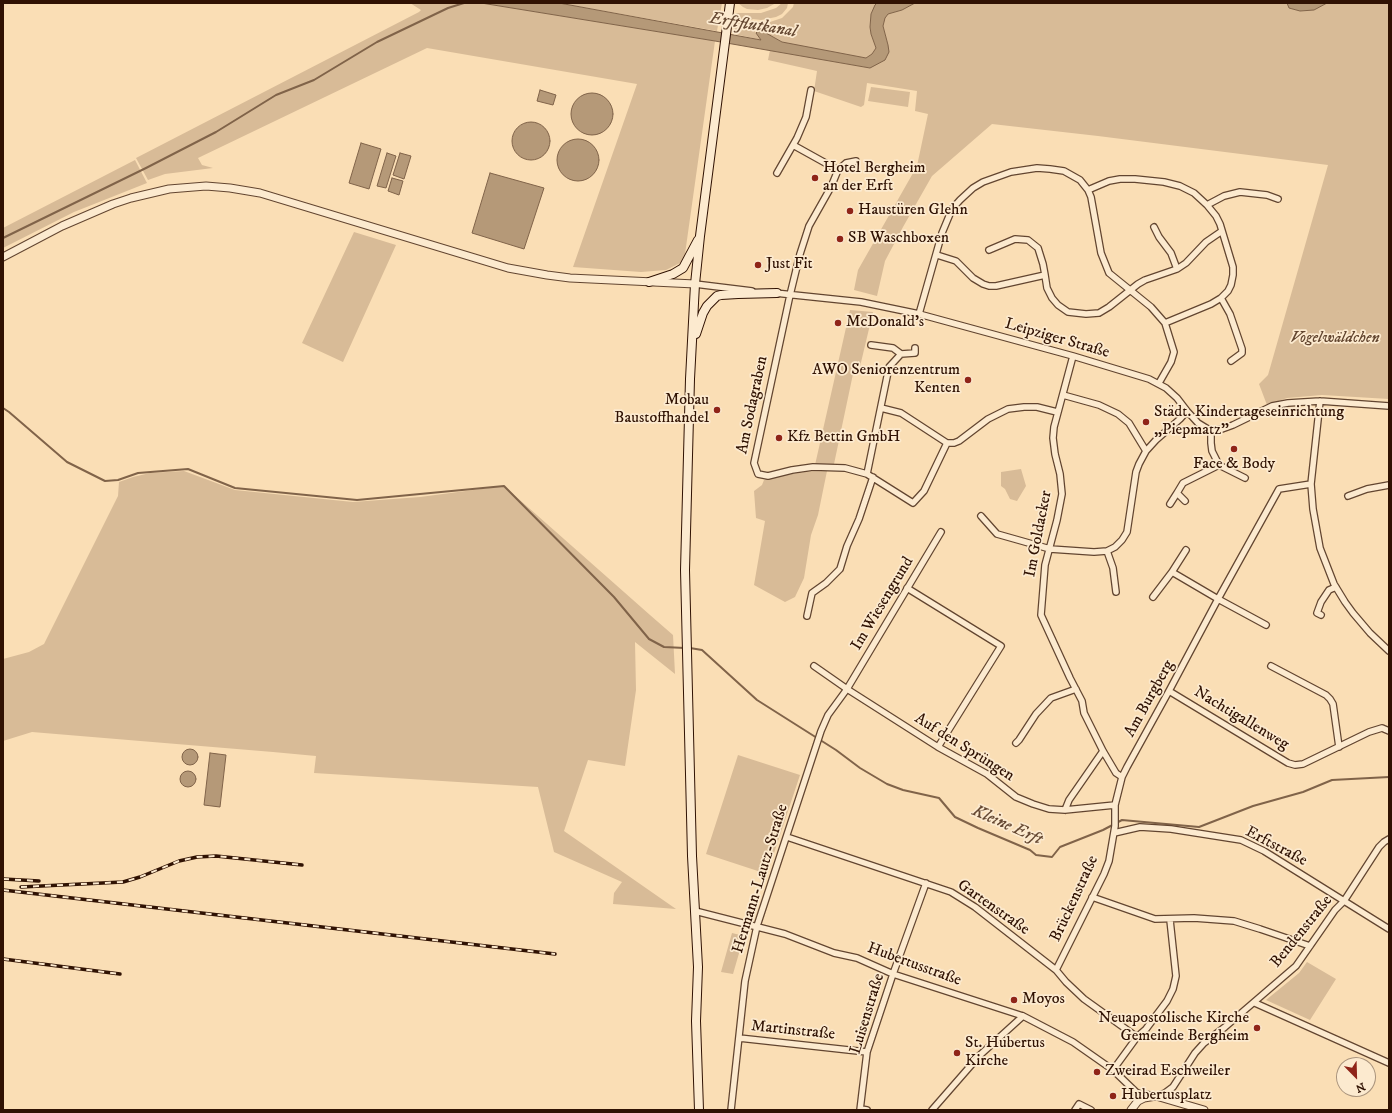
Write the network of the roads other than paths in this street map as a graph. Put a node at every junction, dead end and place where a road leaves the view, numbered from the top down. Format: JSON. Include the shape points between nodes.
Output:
{"nodes":[{"id":1,"x":730,"y":3,"type":"edge"},
{"id":2,"x":811,"y":90,"type":"dead end"},
{"id":3,"x":793,"y":145,"type":"junction"},
{"id":4,"x":856,"y":161,"type":"dead end"},
{"id":5,"x":838,"y":170,"type":"junction"},
{"id":6,"x":777,"y":173,"type":"dead end"},
{"id":7,"x":1088,"y":190,"type":"junction"},
{"id":8,"x":1278,"y":199,"type":"dead end"},
{"id":9,"x":1207,"y":205,"type":"junction"},
{"id":10,"x":1154,"y":227,"type":"dead end"},
{"id":11,"x":1222,"y":231,"type":"junction"},
{"id":12,"x":700,"y":236,"type":"junction"},
{"id":13,"x":989,"y":250,"type":"dead end"},
{"id":14,"x":936,"y":255,"type":"junction"},
{"id":15,"x":3,"y":257,"type":"edge"},
{"id":16,"x":1177,"y":269,"type":"junction"},
{"id":17,"x":1045,"y":275,"type":"junction"},
{"id":18,"x":649,"y":282,"type":"junction"},
{"id":19,"x":695,"y":284,"type":"junction"},
{"id":20,"x":1130,"y":290,"type":"junction"},
{"id":21,"x":777,"y":294,"type":"junction"},
{"id":22,"x":790,"y":295,"type":"junction"},
{"id":23,"x":1221,"y":298,"type":"junction"},
{"id":24,"x":919,"y":314,"type":"junction"},
{"id":25,"x":1166,"y":323,"type":"junction"},
{"id":26,"x":692,"y":344,"type":"junction"},
{"id":27,"x":871,"y":345,"type":"dead end"},
{"id":28,"x":915,"y":348,"type":"dead end"},
{"id":29,"x":902,"y":354,"type":"junction"},
{"id":30,"x":1073,"y":356,"type":"junction"},
{"id":31,"x":1231,"y":361,"type":"dead end"},
{"id":32,"x":1159,"y":384,"type":"junction"},
{"id":33,"x":1063,"y":394,"type":"junction"},
{"id":34,"x":1320,"y":401,"type":"junction"},
{"id":35,"x":1389,"y":406,"type":"edge"},
{"id":36,"x":881,"y":408,"type":"junction"},
{"id":37,"x":1187,"y":411,"type":"junction"},
{"id":38,"x":1057,"y":412,"type":"junction"},
{"id":39,"x":1211,"y":431,"type":"junction"},
{"id":40,"x":947,"y":443,"type":"junction"},
{"id":41,"x":1146,"y":451,"type":"junction"},
{"id":42,"x":1219,"y":465,"type":"junction"},
{"id":43,"x":867,"y":474,"type":"junction"},
{"id":44,"x":873,"y":477,"type":"junction"},
{"id":45,"x":1245,"y":478,"type":"dead end"},
{"id":46,"x":1311,"y":484,"type":"junction"},
{"id":47,"x":1389,"y":485,"type":"edge"},
{"id":48,"x":1177,"y":493,"type":"junction"},
{"id":49,"x":1348,"y":496,"type":"dead end"},
{"id":50,"x":1185,"y":501,"type":"dead end"},
{"id":51,"x":1170,"y":504,"type":"dead end"},
{"id":52,"x":981,"y":516,"type":"dead end"},
{"id":53,"x":941,"y":532,"type":"dead end"},
{"id":54,"x":1050,"y":548,"type":"junction"},
{"id":55,"x":1186,"y":550,"type":"dead end"},
{"id":56,"x":1107,"y":551,"type":"junction"},
{"id":57,"x":1172,"y":572,"type":"junction"},
{"id":58,"x":1336,"y":587,"type":"junction"},
{"id":59,"x":907,"y":588,"type":"junction"},
{"id":60,"x":1116,"y":592,"type":"dead end"},
{"id":61,"x":1153,"y":596,"type":"dead end"},
{"id":62,"x":1218,"y":599,"type":"junction"},
{"id":63,"x":1321,"y":615,"type":"dead end"},
{"id":64,"x":807,"y":616,"type":"dead end"},
{"id":65,"x":1266,"y":625,"type":"dead end"},
{"id":66,"x":1389,"y":651,"type":"edge"},
{"id":67,"x":814,"y":666,"type":"dead end"},
{"id":68,"x":1271,"y":666,"type":"dead end"},
{"id":69,"x":846,"y":689,"type":"junction"},
{"id":70,"x":1076,"y":689,"type":"junction"},
{"id":71,"x":1169,"y":691,"type":"junction"},
{"id":72,"x":1389,"y":731,"type":"edge"},
{"id":73,"x":1016,"y":743,"type":"dead end"},
{"id":74,"x":938,"y":746,"type":"junction"},
{"id":75,"x":1339,"y":747,"type":"junction"},
{"id":76,"x":1102,"y":751,"type":"junction"},
{"id":77,"x":1122,"y":778,"type":"junction"},
{"id":78,"x":1115,"y":805,"type":"junction"},
{"id":79,"x":1065,"y":810,"type":"junction"},
{"id":80,"x":1116,"y":815,"type":"joint"},
{"id":81,"x":1114,"y":833,"type":"junction"},
{"id":82,"x":787,"y":836,"type":"junction"},
{"id":83,"x":1389,"y":839,"type":"edge"},
{"id":84,"x":926,"y":883,"type":"junction"},
{"id":85,"x":1092,"y":897,"type":"junction"},
{"id":86,"x":1344,"y":901,"type":"junction"},
{"id":87,"x":695,"y":911,"type":"junction"},
{"id":88,"x":1170,"y":920,"type":"junction"},
{"id":89,"x":756,"y":926,"type":"junction"},
{"id":90,"x":1389,"y":929,"type":"edge"},
{"id":91,"x":1310,"y":946,"type":"junction"},
{"id":92,"x":1056,"y":970,"type":"junction"},
{"id":93,"x":893,"y":974,"type":"junction"},
{"id":94,"x":1254,"y":1003,"type":"junction"},
{"id":95,"x":1023,"y":1016,"type":"junction"},
{"id":96,"x":1137,"y":1037,"type":"junction"},
{"id":97,"x":739,"y":1038,"type":"junction"},
{"id":98,"x":867,"y":1052,"type":"junction"},
{"id":99,"x":1389,"y":1063,"type":"edge"},
{"id":100,"x":1113,"y":1070,"type":"junction"},
{"id":101,"x":1156,"y":1096,"type":"junction"},
{"id":102,"x":699,"y":1110,"type":"edge"},
{"id":103,"x":732,"y":1110,"type":"edge"},
{"id":104,"x":861,"y":1110,"type":"edge"},
{"id":105,"x":867,"y":1110,"type":"edge"},
{"id":106,"x":932,"y":1110,"type":"edge"},
{"id":107,"x":1075,"y":1110,"type":"edge"},
{"id":108,"x":1091,"y":1110,"type":"edge"},
{"id":109,"x":1131,"y":1110,"type":"edge"},
{"id":110,"x":1204,"y":1110,"type":"edge"}],
"edges":[{"from":1,"to":12,"type":"main road"},
{"from":2,"to":3,"type":"street","via":[[806,117]]},
{"from":3,"to":5,"type":"street"},
{"from":3,"to":6,"type":"street"},
{"from":4,"to":5,"type":"street","via":[[846,163]]},
{"from":5,"to":22,"type":"street","via":[[832,187],[809,226]]},
{"from":7,"to":9,"type":"street","via":[[1120,179],[1164,182],[1194,193]]},
{"from":7,"to":14,"type":"street","via":[[1074,176],[1050,169],[1025,169],[983,182],[973,188],[952,209]]},
{"from":7,"to":20,"type":"street","via":[[1103,260],[1109,272]]},
{"from":8,"to":9,"type":"street","via":[[1240,192],[1224,196]]},
{"from":9,"to":11,"type":"street","via":[[1216,216]]},
{"from":10,"to":16,"type":"street","via":[[1171,253]]},
{"from":11,"to":16,"type":"street"},
{"from":11,"to":23,"type":"street","via":[[1233,275],[1228,291]]},
{"from":12,"to":18,"type":"main road","via":[[683,268]]},
{"from":12,"to":19,"type":"main road"},
{"from":13,"to":17,"type":"street","via":[[1015,239],[1028,240],[1038,248]]},
{"from":14,"to":17,"type":"street","via":[[956,261],[973,278],[989,286]]},
{"from":14,"to":24,"type":"street"},
{"from":15,"to":18,"type":"street","via":[[62,226],[113,204],[169,189],[206,186],[260,193],[508,268],[570,278]]},
{"from":16,"to":20,"type":"street","via":[[1145,280]]},
{"from":17,"to":20,"type":"street","via":[[1052,298],[1068,312],[1073,313],[1099,313]]},
{"from":18,"to":19,"type":"street"},
{"from":19,"to":21,"type":"street","name":"Leipziger Straße"},
{"from":19,"to":26,"type":"main road"},
{"from":20,"to":25,"type":"street"},
{"from":21,"to":22,"type":"street","name":"Leipziger Straße"},
{"from":21,"to":26,"type":"main road","via":[[717,296],[703,313]]},
{"from":22,"to":24,"type":"street","name":"Leipziger Straße","via":[[861,302]]},
{"from":22,"to":43,"type":"street","name":"Am Sodagraben","via":[[756,448],[754,463],[758,474],[768,476],[813,467],[845,468]]},
{"from":23,"to":25,"type":"street"},
{"from":23,"to":31,"type":"street","via":[[1242,345],[1242,353]]},
{"from":24,"to":30,"type":"street","name":"Leipziger Straße"},
{"from":25,"to":32,"type":"street","via":[[1174,352]]},
{"from":26,"to":87,"type":"main road","via":[[685,570]]},
{"from":27,"to":29,"type":"street","via":[[893,348]]},
{"from":28,"to":29,"type":"street","via":[[914,353]]},
{"from":29,"to":36,"type":"street","via":[[889,367]]},
{"from":30,"to":32,"type":"street","name":"Leipziger Straße"},
{"from":30,"to":33,"type":"street","name":"Im Goldacker"},
{"from":32,"to":37,"type":"street","name":"Leipziger Straße","via":[[1177,398]]},
{"from":33,"to":38,"type":"street","name":"Im Goldacker"},
{"from":33,"to":41,"type":"street","via":[[1118,414],[1129,424]]},
{"from":34,"to":35,"type":"street"},
{"from":34,"to":39,"type":"street","via":[[1272,406],[1233,425]]},
{"from":34,"to":46,"type":"street"},
{"from":36,"to":40,"type":"street","via":[[901,413]]},
{"from":36,"to":43,"type":"street"},
{"from":37,"to":39,"type":"street","name":"Leipziger Straße","via":[[1198,423]]},
{"from":37,"to":41,"type":"street"},
{"from":38,"to":40,"type":"street","via":[[1037,407],[1008,409],[988,419],[954,443]]},
{"from":38,"to":54,"type":"street","name":"Im Goldacker","via":[[1052,438],[1062,494]]},
{"from":39,"to":42,"type":"street","via":[[1212,451]]},
{"from":40,"to":44,"type":"street","name":"Am Sodagraben","via":[[924,491],[913,503]]},
{"from":41,"to":56,"type":"street","via":[[1136,472],[1127,532],[1115,547]]},
{"from":42,"to":45,"type":"street"},
{"from":42,"to":48,"type":"street","via":[[1183,483]]},
{"from":43,"to":44,"type":"street","name":"Am Sodagraben"},
{"from":44,"to":64,"type":"street","via":[[840,569],[826,584],[812,593]]},
{"from":46,"to":58,"type":"street","via":[[1320,548]]},
{"from":46,"to":62,"type":"street","name":"Am Burgberg","via":[[1279,488]]},
{"from":47,"to":49,"type":"street"},
{"from":48,"to":50,"type":"street"},
{"from":48,"to":51,"type":"street"},
{"from":52,"to":54,"type":"street","via":[[997,534]]},
{"from":53,"to":59,"type":"street","name":"Im Wiesengrund"},
{"from":54,"to":56,"type":"street"},
{"from":54,"to":70,"type":"street","name":"Im Goldacker","via":[[1045,564],[1040,615]]},
{"from":55,"to":57,"type":"street"},
{"from":56,"to":60,"type":"street","via":[[1113,568]]},
{"from":57,"to":61,"type":"street"},
{"from":57,"to":62,"type":"street"},
{"from":58,"to":63,"type":"street","via":[[1329,590],[1321,602],[1317,613]]},
{"from":58,"to":66,"type":"street","via":[[1353,613]]},
{"from":59,"to":69,"type":"street","name":"Im Wiesengrund"},
{"from":59,"to":74,"type":"street","via":[[1002,646]]},
{"from":62,"to":65,"type":"street"},
{"from":62,"to":71,"type":"street","name":"Am Burgberg"},
{"from":67,"to":69,"type":"street","name":"Auf den Sprüngen"},
{"from":68,"to":75,"type":"street","via":[[1330,699]]},
{"from":69,"to":74,"type":"street","name":"Auf den Sprüngen"},
{"from":69,"to":82,"type":"street","name":"Hermann-Lautz-Straße","via":[[828,715],[821,731]]},
{"from":70,"to":73,"type":"street","via":[[1051,698],[1036,714]]},
{"from":70,"to":76,"type":"street","name":"Im Goldacker"},
{"from":71,"to":75,"type":"street","name":"Nachtigallenweg","via":[[1288,763],[1303,764]]},
{"from":71,"to":77,"type":"street","name":"Am Burgberg"},
{"from":72,"to":75,"type":"street","name":"Nachtigallenweg","via":[[1382,728],[1369,732]]},
{"from":74,"to":79,"type":"street","name":"Auf den Sprüngen","via":[[987,774],[1016,797],[1049,809]]},
{"from":76,"to":77,"type":"street","name":"Im Goldacker"},
{"from":76,"to":79,"type":"street"},
{"from":77,"to":78,"type":"street","name":"Am Burgberg"},
{"from":78,"to":79,"type":"street","name":"Auf den Sprüngen"},
{"from":78,"to":80,"type":"street","name":"Am Burgberg"},
{"from":80,"to":81,"type":"street","name":"Brückenstraße"},
{"from":81,"to":85,"type":"street","name":"Brückenstraße","via":[[1109,861]]},
{"from":81,"to":86,"type":"street","name":"Erftstraße","via":[[1140,827],[1241,840],[1264,851]]},
{"from":82,"to":84,"type":"street","name":"Gartenstraße"},
{"from":82,"to":89,"type":"street","name":"Hermann-Lautz-Straße"},
{"from":83,"to":86,"type":"street","name":"Bendenstraße","via":[[1379,847]]},
{"from":84,"to":92,"type":"street","name":"Gartenstraße","via":[[951,892],[975,907]]},
{"from":84,"to":93,"type":"street","name":"Luisenstraße"},
{"from":85,"to":88,"type":"street","via":[[1155,919]]},
{"from":85,"to":92,"type":"street","name":"Brückenstraße"},
{"from":86,"to":90,"type":"street","name":"Erftstraße"},
{"from":86,"to":91,"type":"street","name":"Bendenstraße"},
{"from":87,"to":89,"type":"street","name":"Hubertusstraße"},
{"from":87,"to":102,"type":"main road"},
{"from":88,"to":91,"type":"street","via":[[1194,918],[1234,921]]},
{"from":88,"to":96,"type":"street","via":[[1176,976],[1174,989],[1146,1029]]},
{"from":89,"to":93,"type":"street","name":"Hubertusstraße","via":[[834,953],[857,958]]},
{"from":89,"to":97,"type":"street","name":"Hermann-Lautz-Straße","via":[[745,981]]},
{"from":91,"to":94,"type":"street","name":"Bendenstraße","via":[[1296,966]]},
{"from":92,"to":96,"type":"street","name":"Gartenstraße","via":[[1084,998]]},
{"from":93,"to":95,"type":"street","name":"Hubertusstraße"},
{"from":93,"to":98,"type":"street","name":"Luisenstraße"},
{"from":94,"to":99,"type":"street"},
{"from":94,"to":101,"type":"street","name":"Bendenstraße","via":[[1204,1043],[1195,1052],[1173,1087]]},
{"from":95,"to":100,"type":"street","name":"Hubertusstraße","via":[[1073,1042]]},
{"from":95,"to":106,"type":"street","via":[[980,1054]]},
{"from":96,"to":100,"type":"street"},
{"from":97,"to":98,"type":"street","name":"Martinstraße"},
{"from":97,"to":103,"type":"street","name":"Hermann-Lautz-Straße"},
{"from":98,"to":104,"type":"street","name":"Luisenstraße"},
{"from":100,"to":101,"type":"street","via":[[1138,1093]]},
{"from":101,"to":109,"type":"street","via":[[1138,1101]]},
{"from":101,"to":110,"type":"street"},
{"from":104,"to":105,"type":"street"},
{"from":107,"to":108,"type":"street","via":[[1079,1104]]}]}
